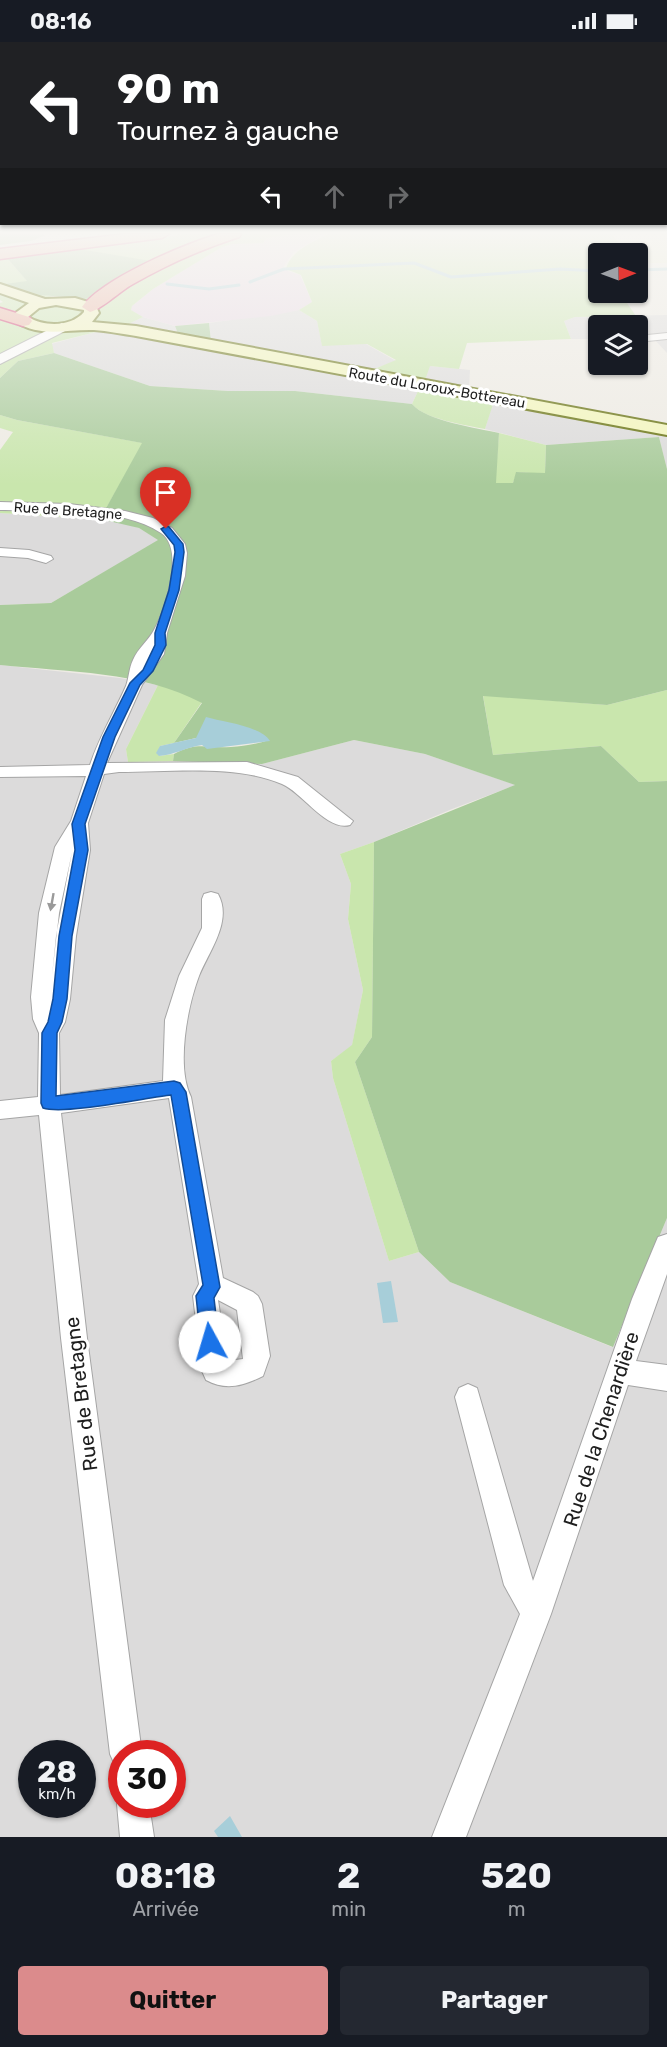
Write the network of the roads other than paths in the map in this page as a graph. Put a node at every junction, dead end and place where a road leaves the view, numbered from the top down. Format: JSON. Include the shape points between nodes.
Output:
{"nodes":[{"id":1,"x":26,"y":318,"type":"joint"},
{"id":2,"x":87,"y":318,"type":"edge"},
{"id":3,"x":97,"y":318,"type":"edge"},
{"id":4,"x":64,"y":327,"type":"junction"},
{"id":5,"x":136,"y":331,"type":"junction"},
{"id":6,"x":667,"y":336,"type":"edge"},
{"id":7,"x":648,"y":338,"type":"edge"},
{"id":8,"x":23,"y":346,"type":"junction"},
{"id":9,"x":0,"y":360,"type":"edge"},
{"id":10,"x":667,"y":430,"type":"edge"},
{"id":11,"x":0,"y":506,"type":"edge"},
{"id":12,"x":0,"y":552,"type":"edge"},
{"id":13,"x":46,"y":560,"type":"dead end"},
{"id":14,"x":96,"y":770,"type":"junction"},
{"id":15,"x":0,"y":772,"type":"edge"},
{"id":16,"x":344,"y":821,"type":"dead end"},
{"id":17,"x":211,"y":899,"type":"dead end"},
{"id":18,"x":174,"y":1088,"type":"junction"},
{"id":19,"x":49,"y":1103,"type":"junction"},
{"id":20,"x":0,"y":1110,"type":"edge"},
{"id":21,"x":667,"y":1245,"type":"edge"},
{"id":22,"x":212,"y":1287,"type":"dead end"},
{"id":23,"x":620,"y":1370,"type":"junction"},
{"id":24,"x":667,"y":1378,"type":"edge"},
{"id":25,"x":468,"y":1396,"type":"dead end"},
{"id":26,"x":536,"y":1614,"type":"junction"},
{"id":27,"x":124,"y":1740,"type":"edge"},
{"id":28,"x":135,"y":1818,"type":"edge"},
{"id":29,"x":137,"y":1837,"type":"edge"},
{"id":30,"x":450,"y":1837,"type":"edge"}],
"edges":[{"from":1,"to":4,"type":"main road","name":"Route du Loroux-Bottereau"},
{"from":1,"to":8,"type":"street","via":[[32,334]]},
{"from":2,"to":4,"type":"main road"},
{"from":3,"to":5,"type":"main road","name":"Route du Loroux-Bottereau"},
{"from":4,"to":5,"type":"main road","name":"Route du Loroux-Bottereau"},
{"from":4,"to":8,"type":"street"},
{"from":5,"to":10,"type":"main road","name":"Route du Loroux-Bottereau"},
{"from":6,"to":7,"type":"street"},
{"from":8,"to":9,"type":"street"},
{"from":11,"to":14,"type":"street","name":"Rue de Bretagne","via":[[125,514],[166,529],[178,544],[174,590],[160,645],[147,671],[135,683]]},
{"from":12,"to":13,"type":"street"},
{"from":14,"to":15,"type":"street"},
{"from":14,"to":16,"type":"street","via":[[223,766],[260,770],[292,781]]},
{"from":14,"to":19,"type":"street","name":"Rue de Bretagne","via":[[79,824],[81,850],[60,999],[50,1033]]},
{"from":17,"to":18,"type":"street","via":[[212,928],[189,976],[175,1020]]},
{"from":18,"to":19,"type":"street"},
{"from":18,"to":22,"type":"street","via":[[180,1096]]},
{"from":19,"to":20,"type":"street"},
{"from":19,"to":27,"type":"street","name":"Rue de Bretagne"},
{"from":21,"to":23,"type":"street","name":"Rue de la Chenardière"},
{"from":23,"to":24,"type":"street"},
{"from":23,"to":26,"type":"street","name":"Rue de la Chenardière"},
{"from":25,"to":26,"type":"street","via":[[519,1585]]},
{"from":26,"to":30,"type":"street","name":"Rue de la Chenardière"},
{"from":28,"to":29,"type":"street"}]}
